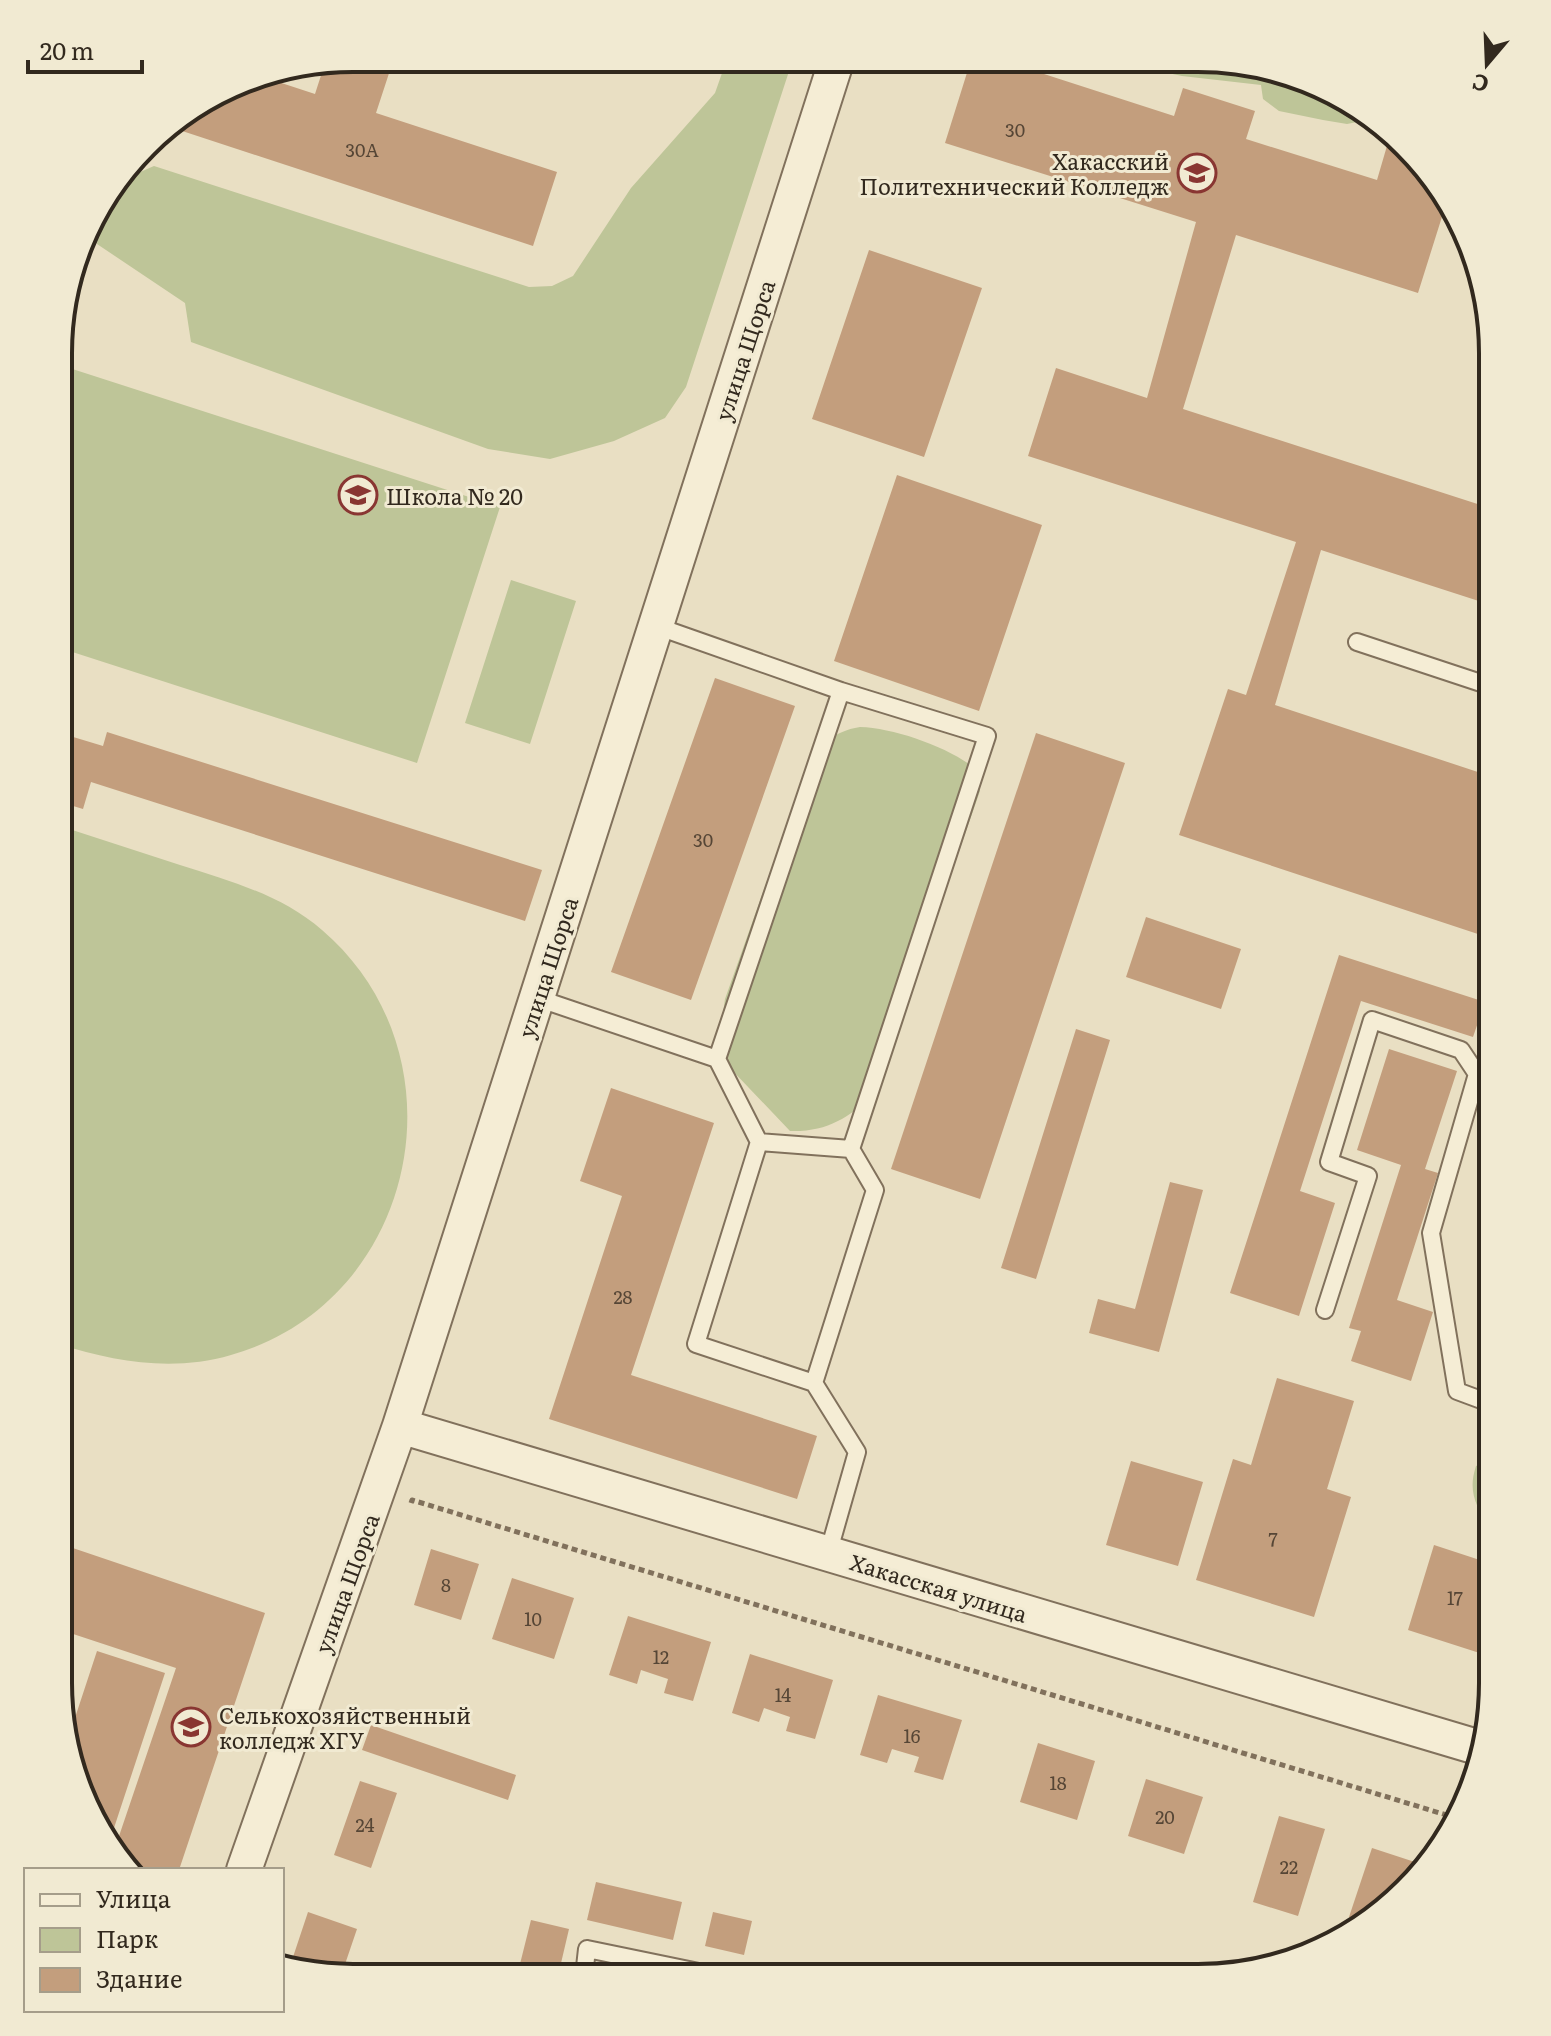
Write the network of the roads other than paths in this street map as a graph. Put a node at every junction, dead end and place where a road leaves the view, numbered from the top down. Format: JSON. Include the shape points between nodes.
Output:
{"nodes":[{"id":1,"x":833,"y":72,"type":"edge"},
{"id":2,"x":656,"y":626,"type":"junction"},
{"id":3,"x":1357,"y":642,"type":"dead end"},
{"id":4,"x":1479,"y":682,"type":"edge"},
{"id":5,"x":841,"y":691,"type":"junction"},
{"id":6,"x":537,"y":998,"type":"junction"},
{"id":7,"x":717,"y":1059,"type":"junction"},
{"id":8,"x":759,"y":1142,"type":"junction"},
{"id":9,"x":851,"y":1149,"type":"junction"},
{"id":10,"x":1325,"y":1310,"type":"dead end"},
{"id":11,"x":814,"y":1383,"type":"junction"},
{"id":12,"x":1478,"y":1399,"type":"edge"},
{"id":13,"x":400,"y":1426,"type":"junction"},
{"id":14,"x":828,"y":1554,"type":"junction"},
{"id":15,"x":1472,"y":1745,"type":"edge"},
{"id":16,"x":245,"y":1868,"type":"edge"},
{"id":17,"x":585,"y":1964,"type":"edge"},
{"id":18,"x":660,"y":1964,"type":"edge"}],
"edges":[{"from":1,"to":2,"type":"street","name":"улица Щорса"},
{"from":2,"to":5,"type":"lane"},
{"from":2,"to":6,"type":"street","name":"улица Щорса"},
{"from":3,"to":4,"type":"lane"},
{"from":5,"to":7,"type":"lane"},
{"from":5,"to":9,"type":"lane","via":[[987,736]]},
{"from":6,"to":7,"type":"lane"},
{"from":6,"to":13,"type":"street","name":"улица Щорса"},
{"from":7,"to":8,"type":"lane"},
{"from":8,"to":9,"type":"lane"},
{"from":8,"to":11,"type":"lane","via":[[696,1344]]},
{"from":9,"to":11,"type":"lane","via":[[875,1190]]},
{"from":10,"to":12,"type":"lane","via":[[1368,1176],[1329,1162],[1372,1020],[1461,1050],[1477,1074],[1431,1233],[1457,1391]]},
{"from":11,"to":14,"type":"lane","via":[[857,1452]]},
{"from":13,"to":14,"type":"street","name":"Хакасская улица"},
{"from":13,"to":16,"type":"street","name":"улица Щорса"},
{"from":14,"to":15,"type":"street","name":"Хакасская улица"},
{"from":17,"to":18,"type":"lane","via":[[587,1949]]}]}
